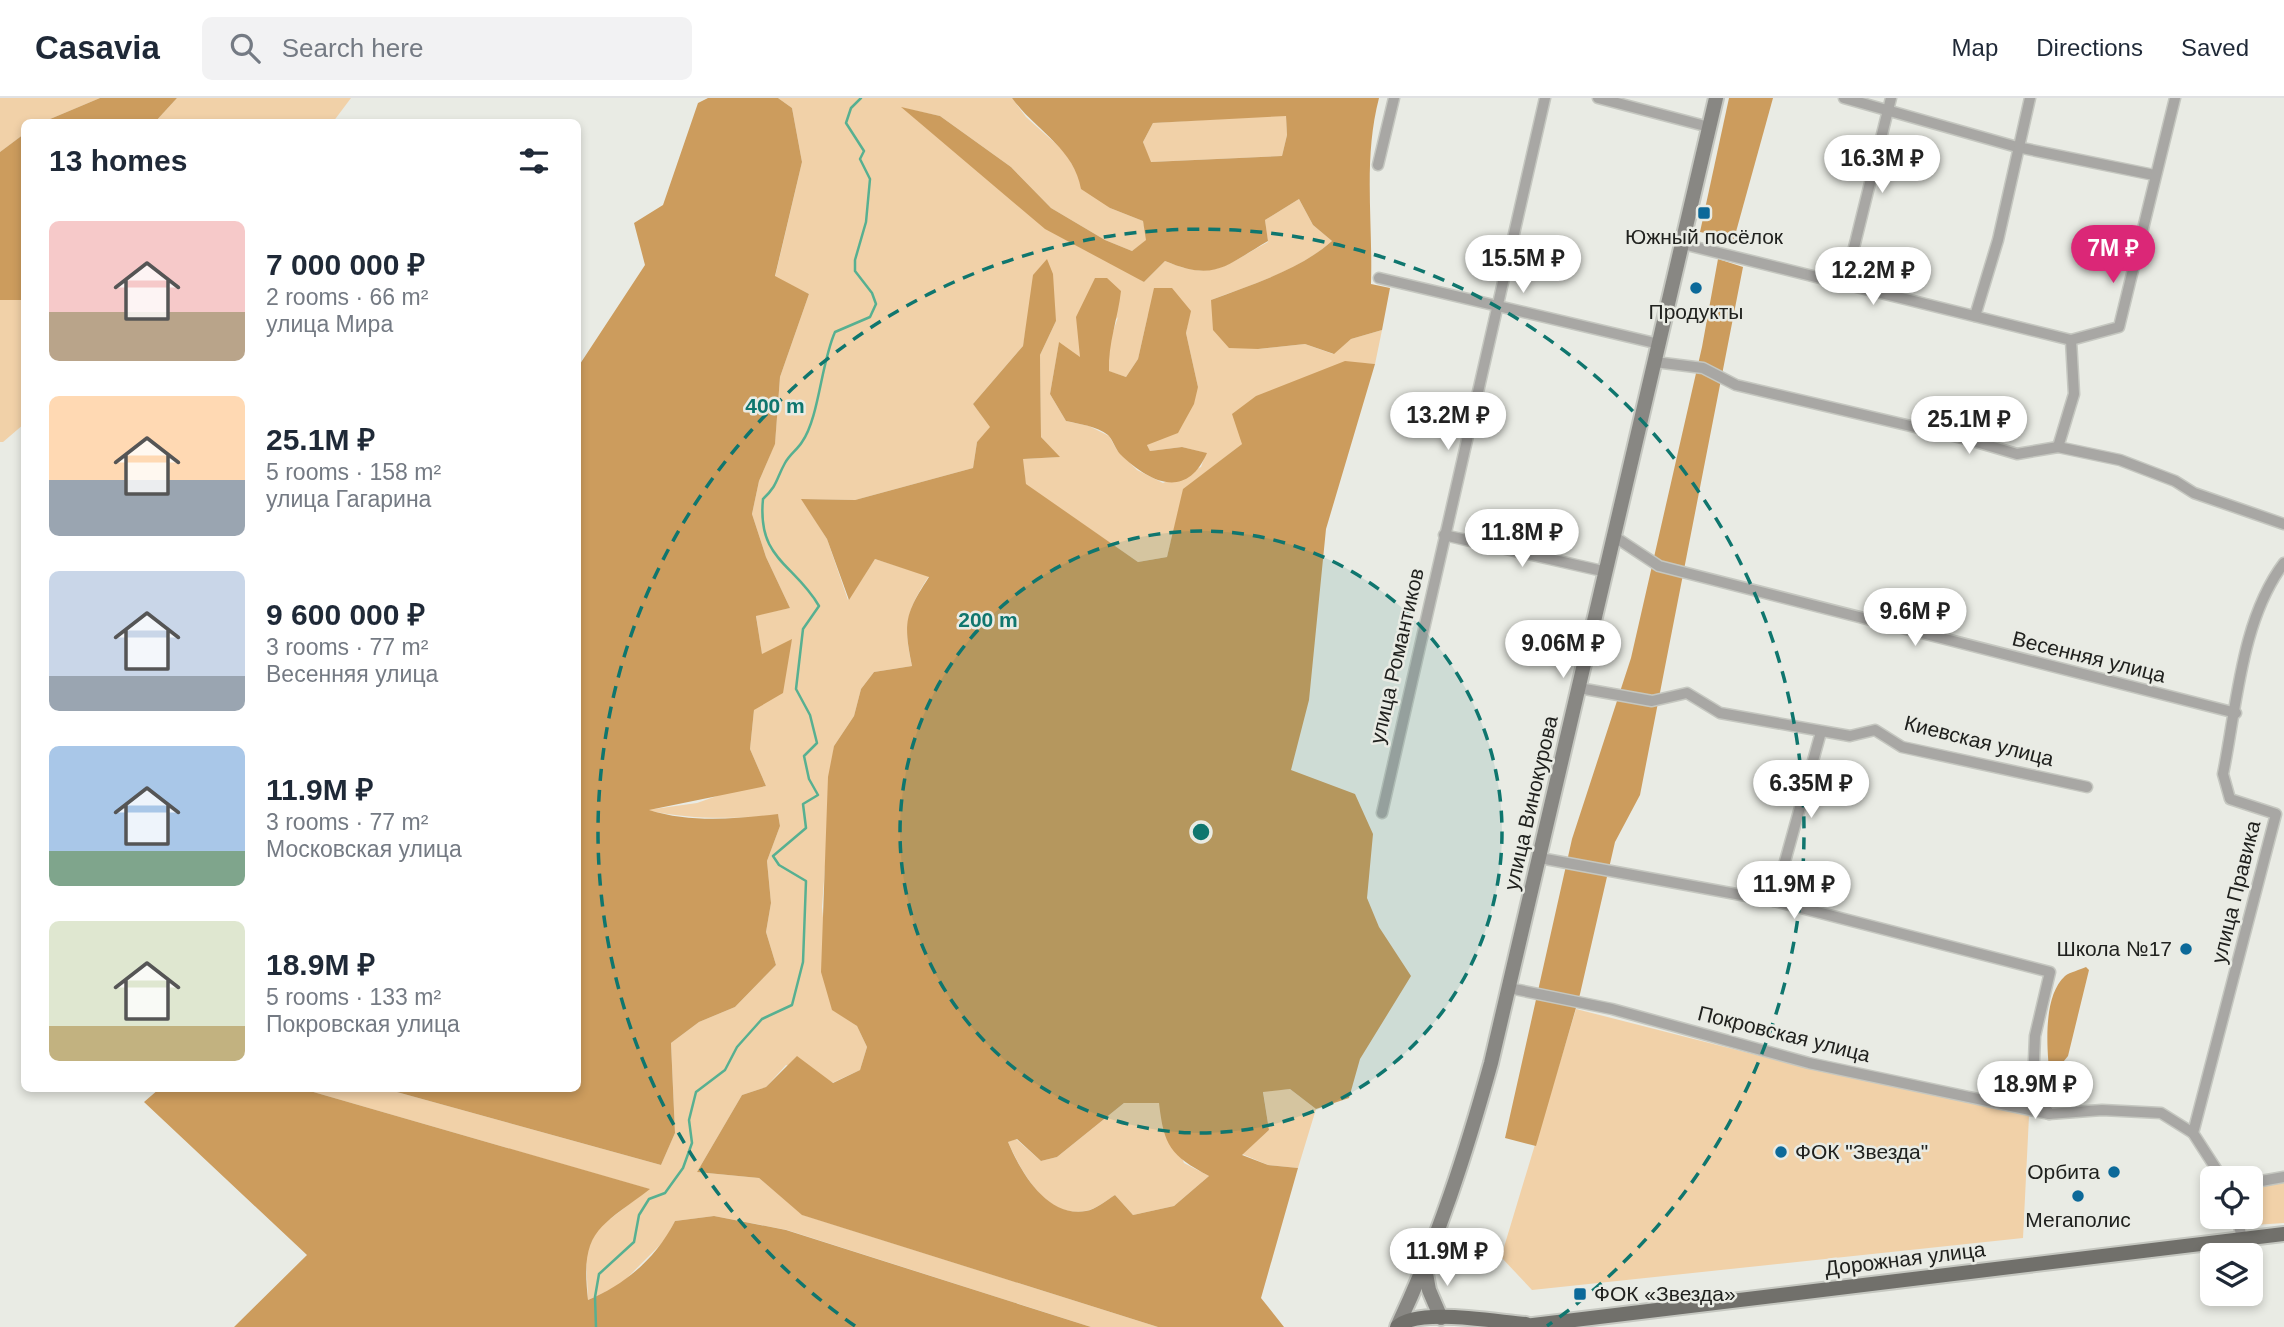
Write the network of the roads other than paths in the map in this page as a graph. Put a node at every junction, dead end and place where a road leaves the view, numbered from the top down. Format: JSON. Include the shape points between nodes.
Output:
{"nodes":[{"id":1,"x":1394,"y":98,"type":"edge"},
{"id":2,"x":1545,"y":98,"type":"edge"},
{"id":3,"x":1598,"y":98,"type":"edge"},
{"id":4,"x":1716,"y":98,"type":"edge"},
{"id":5,"x":1844,"y":98,"type":"edge"},
{"id":6,"x":1891,"y":98,"type":"edge"},
{"id":7,"x":2030,"y":98,"type":"edge"},
{"id":8,"x":2175,"y":98,"type":"edge"},
{"id":9,"x":1888,"y":109,"type":"junction"},
{"id":10,"x":1709,"y":127,"type":"junction"},
{"id":11,"x":2017,"y":147,"type":"junction"},
{"id":12,"x":1378,"y":164,"type":"dead end"},
{"id":13,"x":2154,"y":175,"type":"junction"},
{"id":14,"x":1683,"y":244,"type":"junction"},
{"id":15,"x":1379,"y":278,"type":"dead end"},
{"id":16,"x":1844,"y":284,"type":"junction"},
{"id":17,"x":1499,"y":305,"type":"junction"},
{"id":18,"x":1975,"y":316,"type":"junction"},
{"id":19,"x":2071,"y":340,"type":"junction"},
{"id":20,"x":1659,"y":344,"type":"junction"},
{"id":21,"x":1655,"y":362,"type":"junction"},
{"id":22,"x":2057,"y":447,"type":"junction"},
{"id":23,"x":2284,"y":524,"type":"edge"},
{"id":24,"x":1444,"y":535,"type":"junction"},
{"id":25,"x":1615,"y":537,"type":"junction"},
{"id":26,"x":2284,"y":563,"type":"edge"},
{"id":27,"x":1607,"y":572,"type":"junction"},
{"id":28,"x":1579,"y":688,"type":"junction"},
{"id":29,"x":2236,"y":713,"type":"junction"},
{"id":30,"x":1821,"y":732,"type":"junction"},
{"id":31,"x":2087,"y":787,"type":"dead end"},
{"id":32,"x":1382,"y":814,"type":"dead end"},
{"id":33,"x":2280,"y":814,"type":"edge"},
{"id":34,"x":1540,"y":858,"type":"junction"},
{"id":35,"x":1774,"y":901,"type":"junction"},
{"id":36,"x":1509,"y":988,"type":"junction"},
{"id":37,"x":2049,"y":1114,"type":"junction"},
{"id":38,"x":2193,"y":1133,"type":"junction"},
{"id":39,"x":2214,"y":1166,"type":"edge"},
{"id":40,"x":2284,"y":1177,"type":"edge"},
{"id":41,"x":2263,"y":1181,"type":"edge"},
{"id":42,"x":2240,"y":1229,"type":"edge"},
{"id":43,"x":2284,"y":1234,"type":"edge"},
{"id":44,"x":2242,"y":1239,"type":"junction"},
{"id":45,"x":1425,"y":1266,"type":"junction"},
{"id":46,"x":1441,"y":1322,"type":"edge"},
{"id":47,"x":1398,"y":1326,"type":"edge"},
{"id":48,"x":1524,"y":1326,"type":"edge"}],
"edges":[{"from":1,"to":12,"type":"street"},
{"from":2,"to":17,"type":"street","name":"улица Романтиков"},
{"from":3,"to":10,"type":"street"},
{"from":4,"to":10,"type":"main road","name":"улица Винокурова"},
{"from":5,"to":9,"type":"street"},
{"from":6,"to":9,"type":"street"},
{"from":7,"to":11,"type":"street"},
{"from":8,"to":13,"type":"street"},
{"from":9,"to":11,"type":"street"},
{"from":9,"to":16,"type":"street"},
{"from":10,"to":14,"type":"main road","name":"улица Винокурова"},
{"from":11,"to":13,"type":"street"},
{"from":11,"to":18,"type":"street","via":[[1998,240]]},
{"from":13,"to":19,"type":"street","via":[[2119,327]]},
{"from":14,"to":16,"type":"street"},
{"from":14,"to":20,"type":"main road","name":"улица Винокурова"},
{"from":15,"to":17,"type":"street"},
{"from":16,"to":18,"type":"street"},
{"from":17,"to":20,"type":"street"},
{"from":17,"to":24,"type":"street","name":"улица Романтиков"},
{"from":18,"to":19,"type":"street"},
{"from":19,"to":22,"type":"street","via":[[2074,394]]},
{"from":20,"to":21,"type":"main road","name":"улица Винокурова"},
{"from":21,"to":22,"type":"street","via":[[1703,368],[1736,386],[2017,454]]},
{"from":21,"to":25,"type":"main road","name":"улица Винокурова"},
{"from":22,"to":23,"type":"street","via":[[2120,460],[2194,493]]},
{"from":24,"to":27,"type":"street"},
{"from":24,"to":32,"type":"street","name":"улица Романтиков"},
{"from":25,"to":27,"type":"main road","name":"улица Винокурова"},
{"from":25,"to":29,"type":"street","name":"Весенняя улица","via":[[1658,566]]},
{"from":26,"to":29,"type":"street","name":"улица Правика","via":[[2269,583],[2257,615]]},
{"from":27,"to":28,"type":"main road","name":"улица Винокурова"},
{"from":28,"to":30,"type":"street","name":"Киевская улица","via":[[1652,701],[1686,693],[1720,713]]},
{"from":28,"to":34,"type":"main road","name":"улица Винокурова"},
{"from":29,"to":33,"type":"street","name":"улица Правика","via":[[2223,774],[2230,799]]},
{"from":30,"to":31,"type":"street","name":"Киевская улица","via":[[1850,736],[1875,730],[1902,747]]},
{"from":30,"to":35,"type":"street"},
{"from":33,"to":38,"type":"street","name":"улица Правика"},
{"from":34,"to":35,"type":"street"},
{"from":34,"to":36,"type":"main road","name":"улица Винокурова"},
{"from":35,"to":37,"type":"street","via":[[2050,972],[2035,1036],[2033,1083]]},
{"from":36,"to":37,"type":"street","name":"Покровская улица","via":[[1612,1009],[1809,1063]]},
{"from":36,"to":45,"type":"main road","name":"улица Винокурова","via":[[1470,1140]]},
{"from":37,"to":38,"type":"street","name":"Покровская улица","via":[[2102,1110],[2161,1113]]},
{"from":38,"to":39,"type":"street"},
{"from":40,"to":41,"type":"street"},
{"from":42,"to":44,"type":"street"},
{"from":43,"to":44,"type":"main road","name":"Дорожная улица"},
{"from":44,"to":48,"type":"main road","name":"Дорожная улица"},
{"from":45,"to":46,"type":"main road"},
{"from":45,"to":47,"type":"main road","name":"улица Винокурова"},
{"from":46,"to":47,"type":"main road","name":"Дорожная улица","via":[[1413,1318]]},
{"from":46,"to":48,"type":"main road","name":"Дорожная улица"}]}
